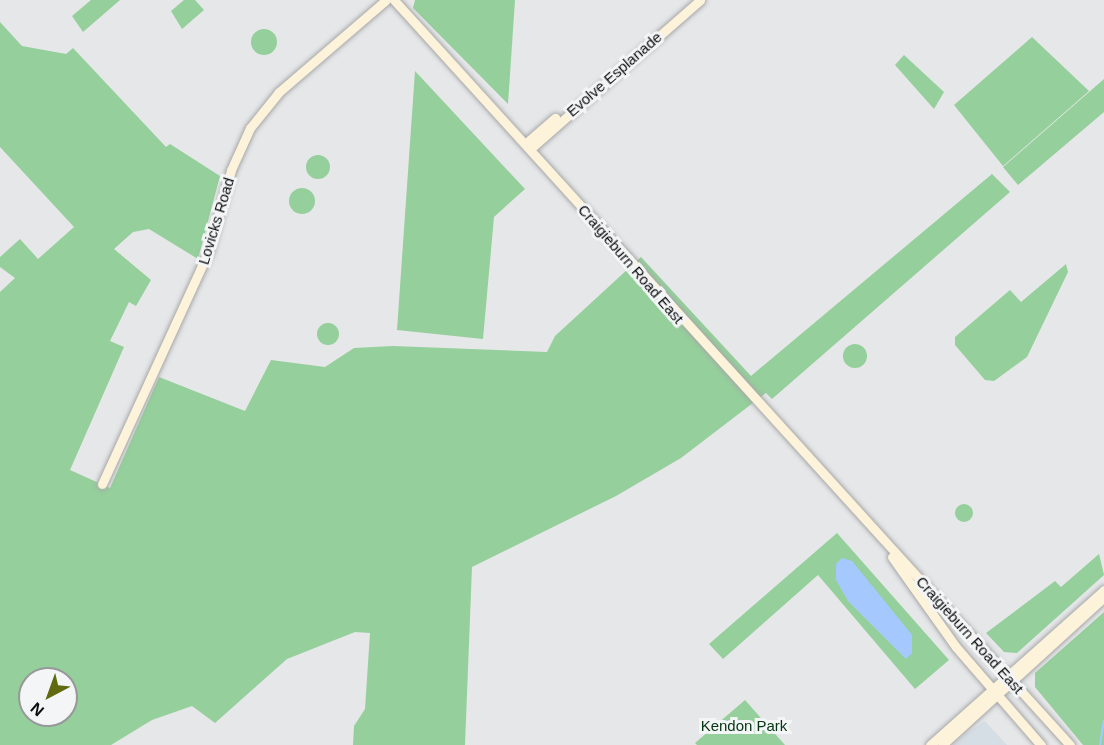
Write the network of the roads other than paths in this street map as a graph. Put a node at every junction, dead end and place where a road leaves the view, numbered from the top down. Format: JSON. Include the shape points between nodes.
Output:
{"nodes":[{"id":1,"x":386,"y":0,"type":"edge"},
{"id":2,"x":394,"y":0,"type":"edge"},
{"id":3,"x":691,"y":0,"type":"edge"},
{"id":4,"x":700,"y":0,"type":"edge"},
{"id":5,"x":665,"y":26,"type":"junction"},
{"id":6,"x":527,"y":146,"type":"junction"},
{"id":7,"x":102,"y":484,"type":"dead end"},
{"id":8,"x":869,"y":526,"type":"junction"},
{"id":9,"x":1104,"y":590,"type":"edge"},
{"id":10,"x":1104,"y":597,"type":"edge"},
{"id":11,"x":1010,"y":679,"type":"junction"},
{"id":12,"x":995,"y":694,"type":"junction"},
{"id":13,"x":930,"y":745,"type":"edge"},
{"id":14,"x":942,"y":745,"type":"edge"},
{"id":15,"x":1041,"y":745,"type":"edge"},
{"id":16,"x":1070,"y":745,"type":"edge"}],
"edges":[{"from":1,"to":7,"type":"main road","name":"Lovicks Road","via":[[279,92],[250,128],[231,170],[205,262]]},
{"from":2,"to":6,"type":"main road","name":"Craigieburn Road East"},
{"from":3,"to":5,"type":"main road","name":"Evolve Esplanade"},
{"from":4,"to":5,"type":"main road","name":"Evolve Esplanade"},
{"from":5,"to":6,"type":"main road","name":"Evolve Esplanade"},
{"from":6,"to":8,"type":"main road","name":"Craigieburn Road East"},
{"from":8,"to":11,"type":"main road","name":"Craigieburn Road East"},
{"from":8,"to":12,"type":"main road","name":"Craigieburn Road East"},
{"from":9,"to":11,"type":"main road"},
{"from":10,"to":11,"type":"main road"},
{"from":11,"to":12,"type":"main road"},
{"from":11,"to":16,"type":"main road","name":"Craigieburn Road East"},
{"from":12,"to":13,"type":"main road"},
{"from":12,"to":14,"type":"main road"},
{"from":12,"to":15,"type":"main road","name":"Craigieburn Road East"}]}
